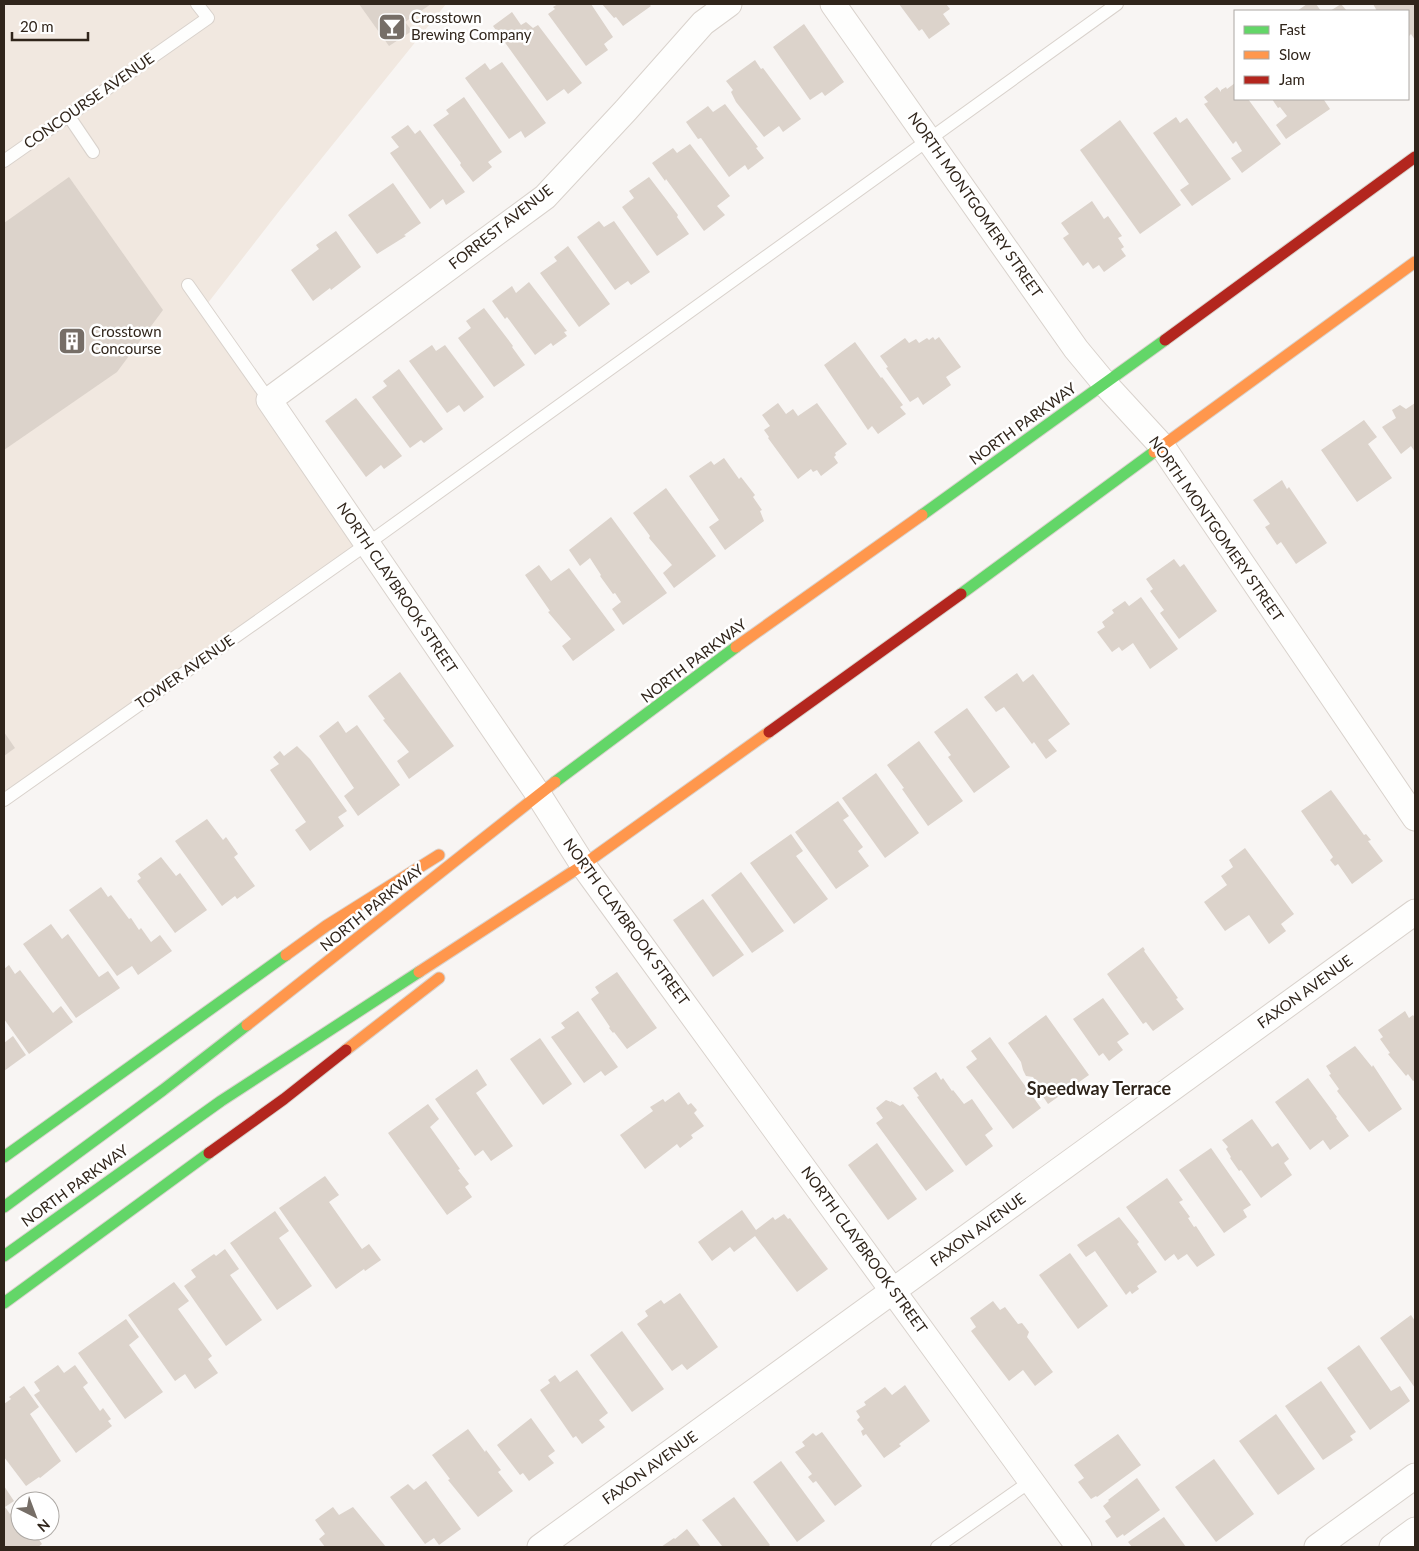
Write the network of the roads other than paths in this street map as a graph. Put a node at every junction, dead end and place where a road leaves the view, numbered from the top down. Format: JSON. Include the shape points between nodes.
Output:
{"nodes":[{"id":1,"x":197,"y":4,"type":"edge"},
{"id":2,"x":729,"y":4,"type":"edge"},
{"id":3,"x":833,"y":4,"type":"edge"},
{"id":4,"x":1117,"y":4,"type":"edge"},
{"id":5,"x":68,"y":116,"type":"junction"},
{"id":6,"x":928,"y":139,"type":"junction"},
{"id":7,"x":93,"y":152,"type":"dead end"},
{"id":8,"x":1415,"y":158,"type":"edge"},
{"id":9,"x":4,"y":161,"type":"edge"},
{"id":10,"x":1415,"y":262,"type":"edge"},
{"id":11,"x":188,"y":285,"type":"dead end"},
{"id":12,"x":1105,"y":384,"type":"junction"},
{"id":13,"x":269,"y":400,"type":"junction"},
{"id":14,"x":1162,"y":446,"type":"junction"},
{"id":15,"x":367,"y":544,"type":"junction"},
{"id":16,"x":538,"y":794,"type":"junction"},
{"id":17,"x":4,"y":800,"type":"edge"},
{"id":18,"x":1415,"y":818,"type":"edge"},
{"id":19,"x":463,"y":840,"type":"dead end"},
{"id":20,"x":446,"y":850,"type":"dead end"},
{"id":21,"x":583,"y":864,"type":"junction"},
{"id":22,"x":1415,"y":912,"type":"edge"},
{"id":23,"x":476,"y":949,"type":"dead end"},
{"id":24,"x":445,"y":973,"type":"dead end"},
{"id":25,"x":4,"y":1157,"type":"edge"},
{"id":26,"x":4,"y":1206,"type":"edge"},
{"id":27,"x":4,"y":1256,"type":"edge"},
{"id":28,"x":894,"y":1291,"type":"junction"},
{"id":29,"x":4,"y":1303,"type":"edge"},
{"id":30,"x":1415,"y":1476,"type":"edge"},
{"id":31,"x":1031,"y":1481,"type":"junction"},
{"id":32,"x":1415,"y":1530,"type":"edge"},
{"id":33,"x":540,"y":1547,"type":"edge"},
{"id":34,"x":937,"y":1547,"type":"edge"},
{"id":35,"x":1079,"y":1547,"type":"edge"},
{"id":36,"x":1317,"y":1547,"type":"edge"},
{"id":37,"x":1392,"y":1547,"type":"edge"}],
"edges":[{"from":1,"to":5,"type":"lane","name":"CONCOURSE AVENUE","via":[[208,18]]},
{"from":2,"to":13,"type":"street","name":"FORREST AVENUE","via":[[703,23],[545,197]]},
{"from":3,"to":6,"type":"street","name":"NORTH MONTGOMERY STREET"},
{"from":4,"to":6,"type":"lane","name":"TOWER AVENUE"},
{"from":5,"to":7,"type":"lane"},
{"from":5,"to":9,"type":"lane","name":"CONCOURSE AVENUE"},
{"from":6,"to":12,"type":"street","name":"NORTH MONTGOMERY STREET","via":[[1076,349]]},
{"from":6,"to":15,"type":"lane","name":"TOWER AVENUE"},
{"from":8,"to":12,"type":"main road","name":"NORTH PARKWAY"},
{"from":10,"to":14,"type":"main road","name":"NORTH PARKWAY"},
{"from":11,"to":13,"type":"lane","name":"NORTH CLAYBROOK STREET"},
{"from":12,"to":14,"type":"street","name":"NORTH MONTGOMERY STREET"},
{"from":12,"to":16,"type":"main road","name":"NORTH PARKWAY","via":[[686,682]]},
{"from":13,"to":15,"type":"street","name":"NORTH CLAYBROOK STREET"},
{"from":14,"to":18,"type":"street","name":"NORTH MONTGOMERY STREET"},
{"from":14,"to":21,"type":"main road","name":"NORTH PARKWAY","via":[[1034,542]]},
{"from":15,"to":16,"type":"street","name":"NORTH CLAYBROOK STREET"},
{"from":15,"to":17,"type":"lane","name":"TOWER AVENUE"},
{"from":16,"to":19,"type":"main road"},
{"from":16,"to":21,"type":"street","name":"NORTH CLAYBROOK STREET"},
{"from":16,"to":26,"type":"main road","name":"NORTH PARKWAY","via":[[171,1084]]},
{"from":20,"to":25,"type":"main road","via":[[333,921]]},
{"from":21,"to":23,"type":"main road"},
{"from":21,"to":27,"type":"main road","name":"NORTH PARKWAY","via":[[221,1101]]},
{"from":21,"to":28,"type":"street","name":"NORTH CLAYBROOK STREET"},
{"from":22,"to":28,"type":"street","name":"FAXON AVENUE"},
{"from":24,"to":29,"type":"main road","via":[[284,1099]]},
{"from":28,"to":31,"type":"street","name":"NORTH CLAYBROOK STREET"},
{"from":28,"to":33,"type":"street","name":"FAXON AVENUE"},
{"from":30,"to":36,"type":"street"},
{"from":31,"to":34,"type":"lane"},
{"from":31,"to":35,"type":"street","name":"NORTH CLAYBROOK STREET"},
{"from":32,"to":37,"type":"street"}]}
